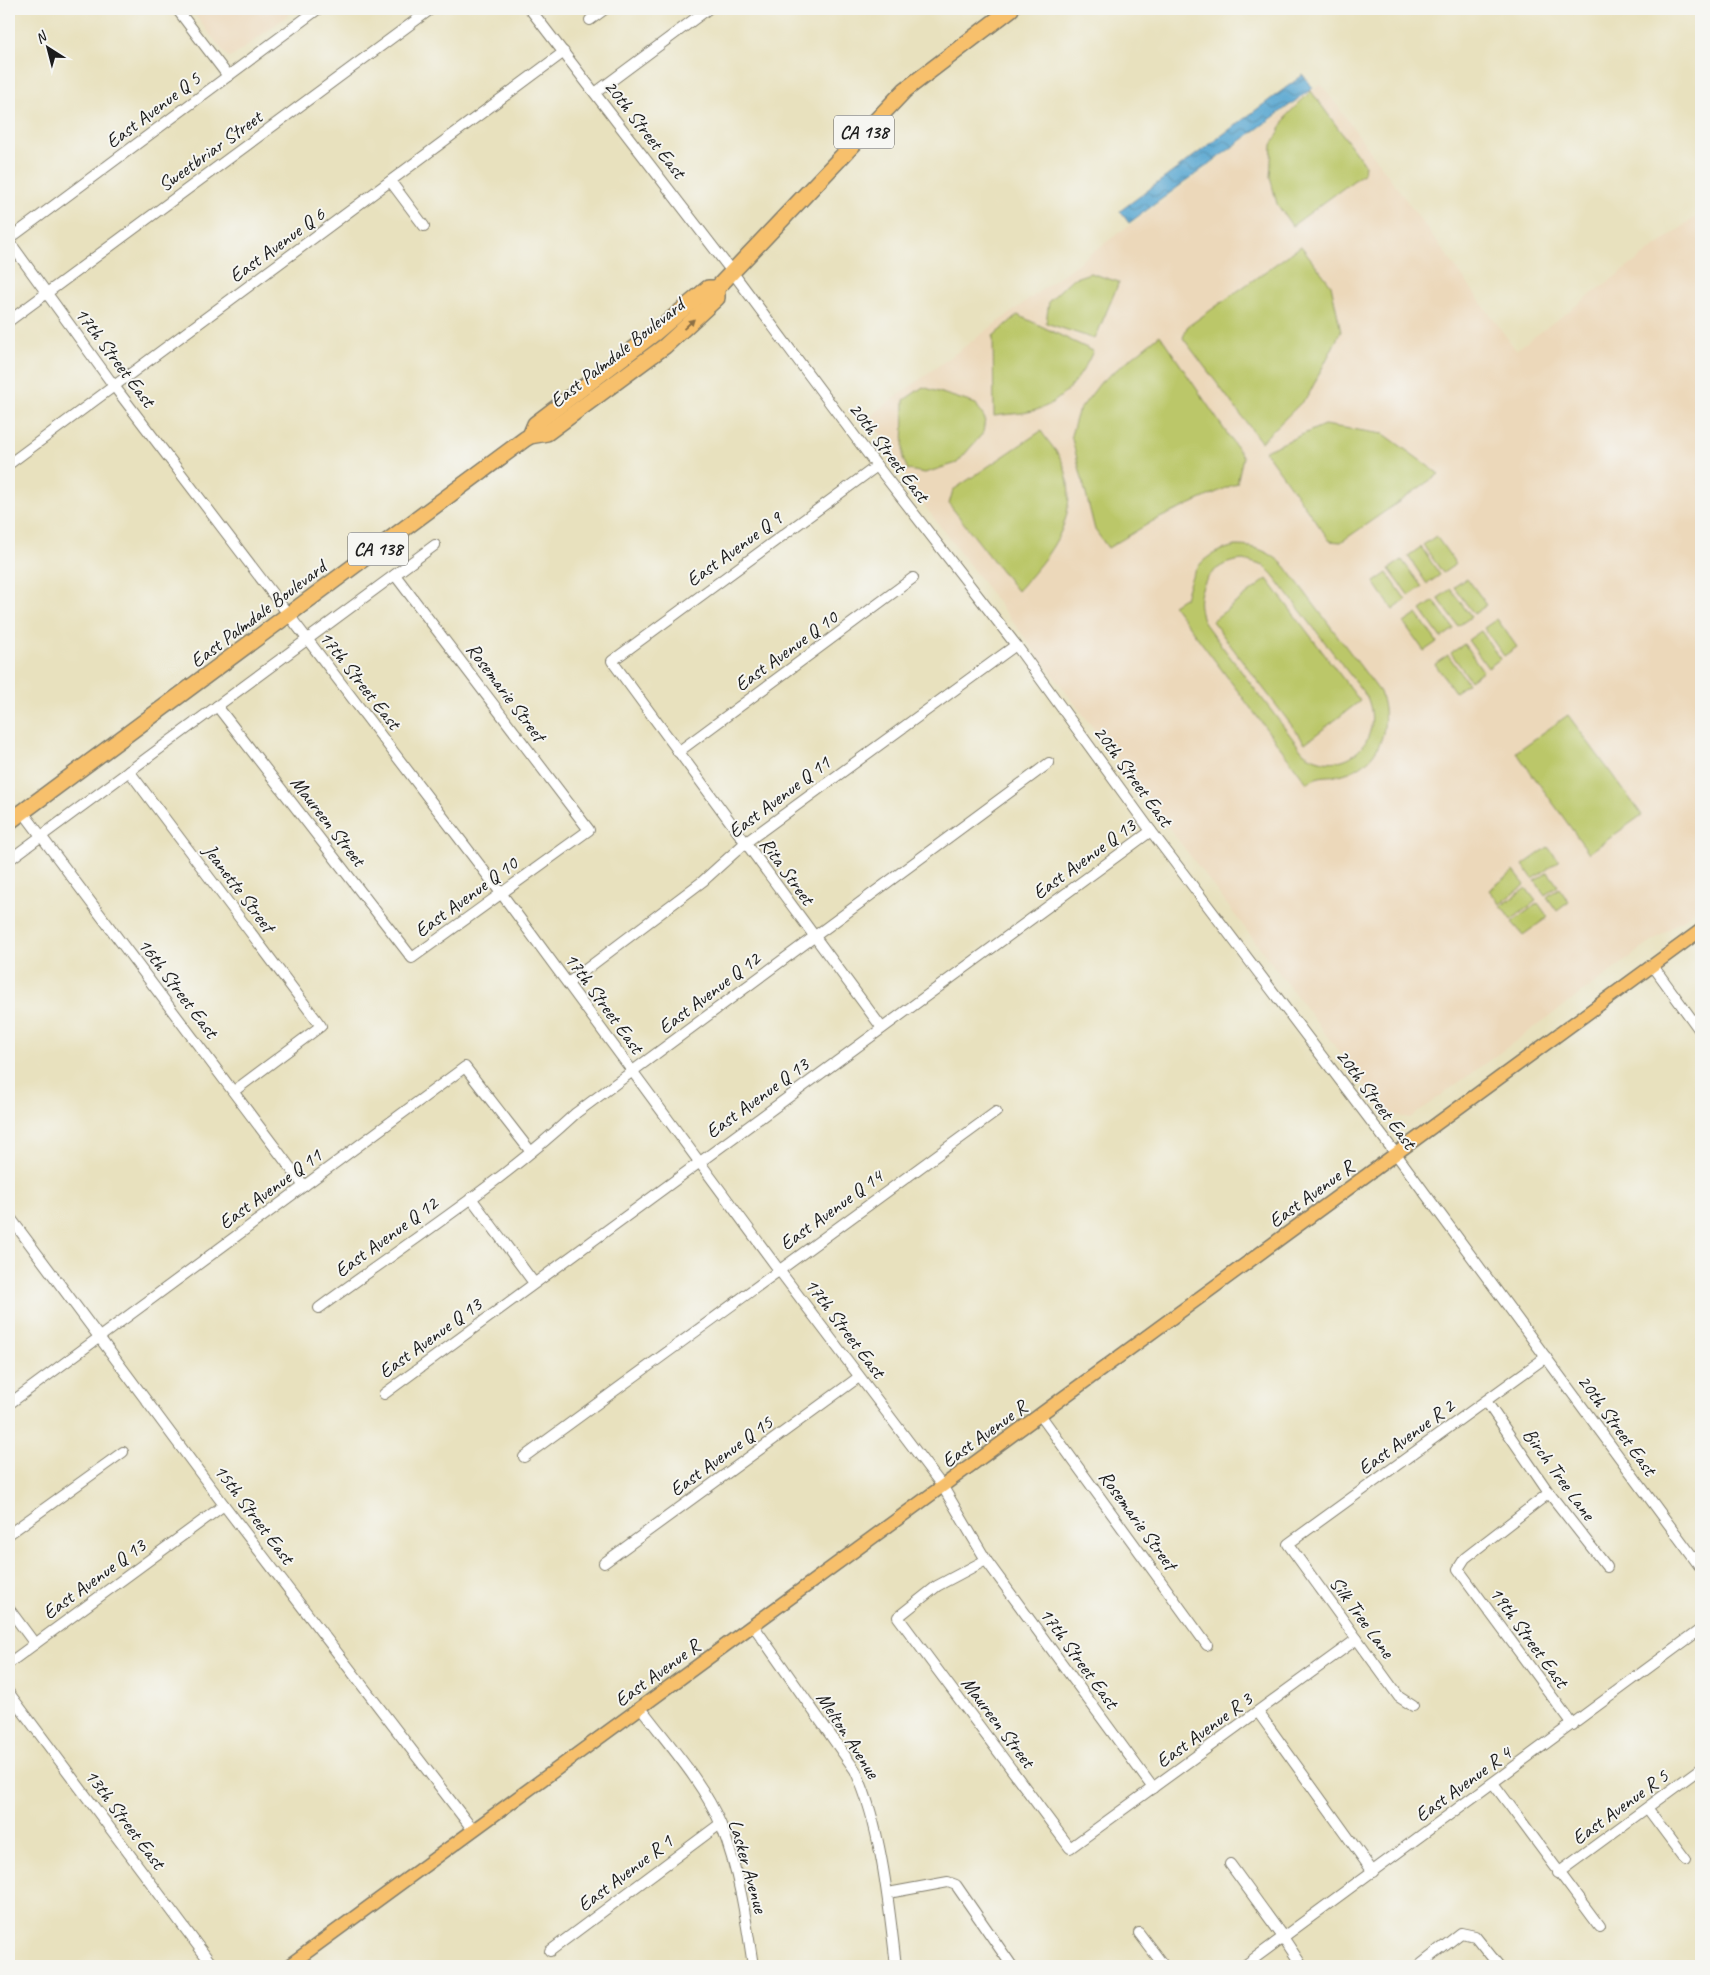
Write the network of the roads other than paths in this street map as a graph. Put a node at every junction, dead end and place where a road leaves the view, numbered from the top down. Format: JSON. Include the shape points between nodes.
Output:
{"nodes":[{"id":1,"x":177,"y":9,"type":"edge"},
{"id":2,"x":318,"y":9,"type":"edge"},
{"id":3,"x":431,"y":9,"type":"edge"},
{"id":4,"x":530,"y":9,"type":"edge"},
{"id":5,"x":605,"y":9,"type":"edge"},
{"id":6,"x":708,"y":9,"type":"edge"},
{"id":7,"x":1011,"y":9,"type":"edge"},
{"id":8,"x":590,"y":20,"type":"dead end"},
{"id":9,"x":564,"y":52,"type":"junction"},
{"id":10,"x":228,"y":76,"type":"junction"},
{"id":11,"x":595,"y":93,"type":"junction"},
{"id":12,"x":391,"y":182,"type":"junction"},
{"id":13,"x":424,"y":226,"type":"dead end"},
{"id":14,"x":11,"y":244,"type":"edge"},
{"id":15,"x":733,"y":273,"type":"junction"},
{"id":16,"x":717,"y":288,"type":"junction"},
{"id":17,"x":45,"y":294,"type":"junction"},
{"id":18,"x":9,"y":321,"type":"edge"},
{"id":19,"x":619,"y":361,"type":"junction"},
{"id":20,"x":114,"y":386,"type":"junction"},
{"id":21,"x":571,"y":416,"type":"junction"},
{"id":22,"x":530,"y":436,"type":"junction"},
{"id":23,"x":9,"y":464,"type":"edge"},
{"id":24,"x":877,"y":466,"type":"junction"},
{"id":25,"x":436,"y":545,"type":"dead end"},
{"id":26,"x":395,"y":575,"type":"junction"},
{"id":27,"x":913,"y":578,"type":"dead end"},
{"id":28,"x":289,"y":616,"type":"junction"},
{"id":29,"x":307,"y":640,"type":"junction"},
{"id":30,"x":1016,"y":645,"type":"junction"},
{"id":31,"x":612,"y":661,"type":"joint"},
{"id":32,"x":218,"y":706,"type":"junction"},
{"id":33,"x":678,"y":752,"type":"junction"},
{"id":34,"x":1049,"y":763,"type":"dead end"},
{"id":35,"x":129,"y":771,"type":"junction"},
{"id":36,"x":23,"y":812,"type":"junction"},
{"id":37,"x":9,"y":822,"type":"edge"},
{"id":38,"x":589,"y":830,"type":"joint"},
{"id":39,"x":1151,"y":831,"type":"junction"},
{"id":40,"x":41,"y":836,"type":"junction"},
{"id":41,"x":745,"y":843,"type":"junction"},
{"id":42,"x":9,"y":860,"type":"edge"},
{"id":43,"x":501,"y":893,"type":"junction"},
{"id":44,"x":1701,"y":930,"type":"edge"},
{"id":45,"x":814,"y":936,"type":"junction"},
{"id":46,"x":412,"y":958,"type":"joint"},
{"id":47,"x":1653,"y":966,"type":"junction"},
{"id":48,"x":568,"y":983,"type":"junction"},
{"id":49,"x":882,"y":1028,"type":"junction"},
{"id":50,"x":1701,"y":1032,"type":"edge"},
{"id":51,"x":632,"y":1073,"type":"junction"},
{"id":52,"x":234,"y":1091,"type":"junction"},
{"id":53,"x":996,"y":1112,"type":"dead end"},
{"id":54,"x":531,"y":1152,"type":"junction"},
{"id":55,"x":1396,"y":1154,"type":"junction"},
{"id":56,"x":698,"y":1161,"type":"junction"},
{"id":57,"x":304,"y":1186,"type":"junction"},
{"id":58,"x":470,"y":1198,"type":"junction"},
{"id":59,"x":9,"y":1216,"type":"edge"},
{"id":60,"x":779,"y":1270,"type":"junction"},
{"id":61,"x":534,"y":1284,"type":"junction"},
{"id":62,"x":319,"y":1308,"type":"dead end"},
{"id":63,"x":99,"y":1337,"type":"junction"},
{"id":64,"x":1546,"y":1358,"type":"junction"},
{"id":65,"x":859,"y":1377,"type":"junction"},
{"id":66,"x":384,"y":1394,"type":"dead end"},
{"id":67,"x":1486,"y":1401,"type":"junction"},
{"id":68,"x":9,"y":1404,"type":"edge"},
{"id":69,"x":1041,"y":1416,"type":"junction"},
{"id":70,"x":123,"y":1452,"type":"dead end"},
{"id":71,"x":524,"y":1457,"type":"dead end"},
{"id":72,"x":943,"y":1487,"type":"junction"},
{"id":73,"x":1549,"y":1493,"type":"junction"},
{"id":74,"x":224,"y":1505,"type":"junction"},
{"id":75,"x":9,"y":1534,"type":"edge"},
{"id":76,"x":1288,"y":1544,"type":"joint"},
{"id":77,"x":986,"y":1560,"type":"junction"},
{"id":78,"x":604,"y":1563,"type":"dead end"},
{"id":79,"x":1607,"y":1567,"type":"dead end"},
{"id":80,"x":1701,"y":1568,"type":"edge"},
{"id":81,"x":9,"y":1609,"type":"edge"},
{"id":82,"x":752,"y":1625,"type":"junction"},
{"id":83,"x":1701,"y":1629,"type":"edge"},
{"id":84,"x":1357,"y":1640,"type":"junction"},
{"id":85,"x":35,"y":1644,"type":"junction"},
{"id":86,"x":1207,"y":1645,"type":"dead end"},
{"id":87,"x":9,"y":1663,"type":"edge"},
{"id":88,"x":9,"y":1693,"type":"edge"},
{"id":89,"x":1413,"y":1706,"type":"dead end"},
{"id":90,"x":641,"y":1708,"type":"junction"},
{"id":91,"x":1258,"y":1712,"type":"junction"},
{"id":92,"x":1573,"y":1725,"type":"junction"},
{"id":93,"x":1701,"y":1768,"type":"edge"},
{"id":94,"x":1493,"y":1783,"type":"junction"},
{"id":95,"x":1152,"y":1788,"type":"junction"},
{"id":96,"x":1648,"y":1809,"type":"junction"},
{"id":97,"x":720,"y":1824,"type":"junction"},
{"id":98,"x":473,"y":1830,"type":"junction"},
{"id":99,"x":1070,"y":1848,"type":"joint"},
{"id":100,"x":1686,"y":1860,"type":"dead end"},
{"id":101,"x":1230,"y":1864,"type":"dead end"},
{"id":102,"x":1373,"y":1872,"type":"junction"},
{"id":103,"x":1558,"y":1873,"type":"junction"},
{"id":104,"x":888,"y":1893,"type":"junction"},
{"id":105,"x":1600,"y":1927,"type":"dead end"},
{"id":106,"x":1139,"y":1933,"type":"dead end"},
{"id":107,"x":1284,"y":1937,"type":"junction"},
{"id":108,"x":550,"y":1951,"type":"dead end"},
{"id":109,"x":213,"y":1966,"type":"edge"},
{"id":110,"x":288,"y":1966,"type":"edge"},
{"id":111,"x":753,"y":1966,"type":"edge"},
{"id":112,"x":896,"y":1966,"type":"edge"},
{"id":113,"x":1012,"y":1966,"type":"edge"},
{"id":114,"x":1164,"y":1966,"type":"edge"},
{"id":115,"x":1244,"y":1966,"type":"edge"},
{"id":116,"x":1302,"y":1966,"type":"edge"},
{"id":117,"x":1419,"y":1966,"type":"edge"},
{"id":118,"x":1498,"y":1966,"type":"edge"}],
"edges":[{"from":1,"to":10,"type":"street"},
{"from":2,"to":10,"type":"street","name":"East Avenue Q 5"},
{"from":3,"to":17,"type":"street","name":"Sweetbriar Street"},
{"from":4,"to":9,"type":"street","name":"20th Street East"},
{"from":5,"to":8,"type":"street"},
{"from":6,"to":11,"type":"street"},
{"from":7,"to":15,"type":"highway","name":"East Palmdale Boulevard","number":"CA 138","via":[[905,90]]},
{"from":9,"to":11,"type":"street","name":"20th Street East"},
{"from":9,"to":12,"type":"street","name":"East Avenue Q 6"},
{"from":10,"to":14,"type":"street","name":"East Avenue Q 5"},
{"from":11,"to":15,"type":"street","name":"20th Street East"},
{"from":12,"to":13,"type":"street"},
{"from":12,"to":20,"type":"street","name":"East Avenue Q 6"},
{"from":14,"to":17,"type":"street","name":"17th Street East"},
{"from":15,"to":16,"type":"highway","name":"East Palmdale Boulevard","number":"CA 138"},
{"from":15,"to":24,"type":"street","name":"20th Street East"},
{"from":16,"to":19,"type":"highway","name":"East Palmdale Boulevard","number":"CA 138","via":[[708,288]]},
{"from":21,"to":16,"type":"highway","name":"East Palmdale Boulevard","number":"CA 138","one_way":true,"via":[[665,346],[717,298]]},
{"from":17,"to":18,"type":"street","name":"Sweetbriar Street"},
{"from":17,"to":20,"type":"street","name":"17th Street East"},
{"from":19,"to":21,"type":"highway","via":[[618,368],[570,410]]},
{"from":19,"to":22,"type":"highway","name":"East Palmdale Boulevard","number":"CA 138","via":[[535,424]]},
{"from":20,"to":23,"type":"street","name":"East Avenue Q 6"},
{"from":20,"to":28,"type":"street","name":"17th Street East"},
{"from":21,"to":22,"type":"highway","name":"East Palmdale Boulevard","number":"CA 138","via":[[547,433]]},
{"from":22,"to":28,"type":"highway","name":"East Palmdale Boulevard","number":"CA 138"},
{"from":24,"to":30,"type":"street","name":"20th Street East"},
{"from":24,"to":31,"type":"street","name":"East Avenue Q 9"},
{"from":25,"to":26,"type":"street"},
{"from":26,"to":29,"type":"street"},
{"from":26,"to":38,"type":"street","name":"Rosemarie Street"},
{"from":27,"to":33,"type":"street","name":"East Avenue Q 10"},
{"from":28,"to":29,"type":"street","name":"17th Street East"},
{"from":28,"to":36,"type":"highway","name":"East Palmdale Boulevard","number":"CA 138"},
{"from":29,"to":32,"type":"street"},
{"from":29,"to":43,"type":"street","name":"17th Street East"},
{"from":30,"to":39,"type":"street","name":"20th Street East"},
{"from":30,"to":41,"type":"street","name":"East Avenue Q 11"},
{"from":31,"to":33,"type":"street","name":"Rita Street"},
{"from":32,"to":35,"type":"street"},
{"from":32,"to":46,"type":"street","name":"Maureen Street"},
{"from":33,"to":41,"type":"street","name":"Rita Street"},
{"from":34,"to":45,"type":"street","name":"East Avenue Q 12"},
{"from":35,"to":40,"type":"street"},
{"from":35,"to":52,"type":"street","name":"Jeanette Street","via":[[322,1026]]},
{"from":36,"to":37,"type":"highway","name":"East Palmdale Boulevard","number":"CA 138"},
{"from":36,"to":40,"type":"street","name":"16th Street East"},
{"from":38,"to":43,"type":"street","name":"East Avenue Q 10"},
{"from":39,"to":49,"type":"street","name":"East Avenue Q 13"},
{"from":39,"to":55,"type":"street","name":"20th Street East"},
{"from":40,"to":42,"type":"street"},
{"from":40,"to":52,"type":"street","name":"16th Street East"},
{"from":41,"to":45,"type":"street","name":"Rita Street"},
{"from":41,"to":48,"type":"street","name":"East Avenue Q 11","via":[[703,881]]},
{"from":43,"to":46,"type":"street","name":"East Avenue Q 10"},
{"from":43,"to":48,"type":"street","name":"17th Street East"},
{"from":44,"to":47,"type":"main road","name":"East Avenue R"},
{"from":45,"to":49,"type":"street","name":"Rita Street"},
{"from":45,"to":51,"type":"street","name":"East Avenue Q 12"},
{"from":47,"to":50,"type":"street"},
{"from":47,"to":55,"type":"main road","name":"East Avenue R"},
{"from":48,"to":51,"type":"street","name":"17th Street East"},
{"from":49,"to":56,"type":"street","name":"East Avenue Q 13"},
{"from":51,"to":54,"type":"street","name":"East Avenue Q 12"},
{"from":51,"to":56,"type":"street","name":"17th Street East"},
{"from":52,"to":57,"type":"street","name":"16th Street East"},
{"from":53,"to":60,"type":"street","name":"East Avenue Q 14"},
{"from":54,"to":57,"type":"street","name":"East Avenue Q 11","via":[[465,1067]]},
{"from":54,"to":58,"type":"street","name":"East Avenue Q 12"},
{"from":55,"to":64,"type":"street","name":"20th Street East"},
{"from":55,"to":69,"type":"main road","name":"East Avenue R"},
{"from":56,"to":60,"type":"street","name":"17th Street East"},
{"from":56,"to":61,"type":"street","name":"East Avenue Q 13"},
{"from":57,"to":63,"type":"street","name":"East Avenue Q 11"},
{"from":58,"to":61,"type":"street"},
{"from":58,"to":62,"type":"street","name":"East Avenue Q 12"},
{"from":59,"to":63,"type":"street","name":"15th Street East"},
{"from":60,"to":65,"type":"street","name":"17th Street East"},
{"from":60,"to":71,"type":"street","name":"East Avenue Q 14"},
{"from":61,"to":66,"type":"street","name":"East Avenue Q 13"},
{"from":63,"to":68,"type":"street","name":"East Avenue Q 11"},
{"from":63,"to":74,"type":"street","name":"15th Street East"},
{"from":64,"to":67,"type":"street","name":"East Avenue R 2"},
{"from":64,"to":80,"type":"street","name":"20th Street East"},
{"from":65,"to":72,"type":"street","name":"17th Street East"},
{"from":65,"to":78,"type":"street","name":"East Avenue Q 15"},
{"from":67,"to":73,"type":"street","name":"Birch Tree Lane"},
{"from":67,"to":76,"type":"street","name":"East Avenue R 2"},
{"from":69,"to":72,"type":"main road","name":"East Avenue R"},
{"from":69,"to":86,"type":"street","name":"Rosemarie Street"},
{"from":70,"to":75,"type":"street"},
{"from":72,"to":77,"type":"street","name":"17th Street East"},
{"from":72,"to":82,"type":"main road","name":"East Avenue R"},
{"from":73,"to":79,"type":"street","name":"Birch Tree Lane"},
{"from":73,"to":92,"type":"street","name":"19th Street East","via":[[1465,1558],[1458,1569]]},
{"from":74,"to":85,"type":"street","name":"East Avenue Q 13"},
{"from":74,"to":98,"type":"street","name":"15th Street East"},
{"from":76,"to":84,"type":"street","name":"Silk Tree Lane"},
{"from":77,"to":95,"type":"street","name":"17th Street East"},
{"from":77,"to":99,"type":"street","name":"Maureen Street","via":[[937,1586],[898,1617]]},
{"from":81,"to":85,"type":"street"},
{"from":82,"to":90,"type":"main road","name":"East Avenue R"},
{"from":82,"to":104,"type":"street","name":"Melton Avenue","via":[[855,1770],[865,1790]]},
{"from":83,"to":92,"type":"street","name":"East Avenue R 4"},
{"from":84,"to":89,"type":"street","name":"Silk Tree Lane","via":[[1399,1697]]},
{"from":84,"to":91,"type":"street","name":"East Avenue R 3"},
{"from":85,"to":87,"type":"street","name":"East Avenue Q 13"},
{"from":88,"to":109,"type":"street","name":"13th Street East"},
{"from":90,"to":97,"type":"street","name":"Lasker Avenue","via":[[695,1779]]},
{"from":90,"to":98,"type":"main road","name":"East Avenue R"},
{"from":91,"to":95,"type":"street","name":"East Avenue R 3"},
{"from":91,"to":102,"type":"street"},
{"from":92,"to":94,"type":"street","name":"East Avenue R 4"},
{"from":93,"to":96,"type":"street","name":"East Avenue R 5"},
{"from":94,"to":102,"type":"street","name":"East Avenue R 4"},
{"from":94,"to":103,"type":"street"},
{"from":95,"to":99,"type":"street","name":"East Avenue R 3"},
{"from":96,"to":100,"type":"street"},
{"from":96,"to":103,"type":"street","name":"East Avenue R 5"},
{"from":97,"to":108,"type":"street","name":"East Avenue R 1"},
{"from":97,"to":111,"type":"street","name":"Lasker Avenue","via":[[743,1895]]},
{"from":98,"to":110,"type":"main road","name":"East Avenue R"},
{"from":101,"to":107,"type":"street"},
{"from":102,"to":107,"type":"street","name":"East Avenue R 4"},
{"from":103,"to":105,"type":"street"},
{"from":104,"to":112,"type":"street","name":"Melton Avenue"},
{"from":104,"to":113,"type":"street","via":[[948,1882],[956,1885]]},
{"from":106,"to":114,"type":"street"},
{"from":107,"to":115,"type":"street","name":"East Avenue R 4"},
{"from":107,"to":116,"type":"street"},
{"from":117,"to":118,"type":"street","via":[[1461,1933],[1475,1936]]}]}
